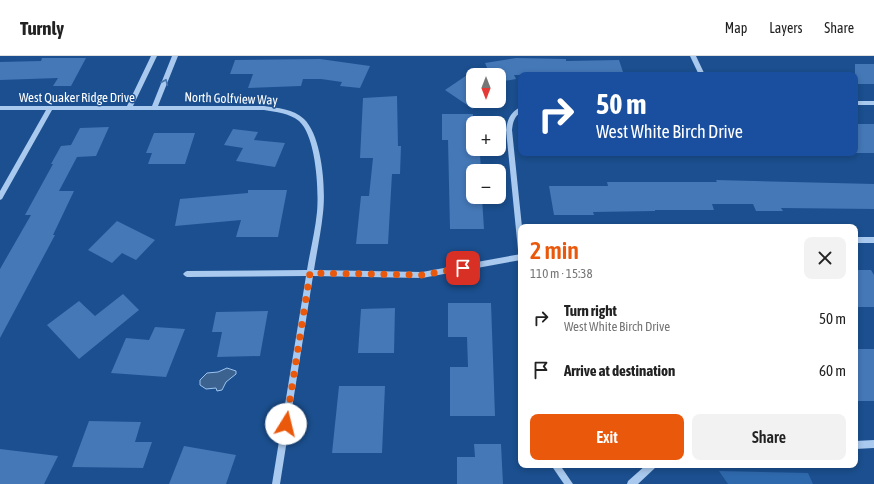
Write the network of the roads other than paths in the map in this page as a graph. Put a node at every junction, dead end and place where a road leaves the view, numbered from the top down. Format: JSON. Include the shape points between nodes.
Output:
{"nodes":[{"id":1,"x":154,"y":56,"type":"edge"},
{"id":2,"x":176,"y":56,"type":"edge"},
{"id":3,"x":693,"y":56,"type":"edge"},
{"id":4,"x":701,"y":72,"type":"edge"},
{"id":5,"x":858,"y":103,"type":"edge"},
{"id":6,"x":874,"y":103,"type":"edge"},
{"id":7,"x":0,"y":108,"type":"edge"},
{"id":8,"x":50,"y":108,"type":"junction"},
{"id":9,"x":129,"y":108,"type":"junction"},
{"id":10,"x":154,"y":108,"type":"junction"},
{"id":11,"x":518,"y":111,"type":"edge"},
{"id":12,"x":0,"y":197,"type":"edge"},
{"id":13,"x":518,"y":224,"type":"edge"},
{"id":14,"x":858,"y":240,"type":"edge"},
{"id":15,"x":874,"y":240,"type":"edge"},
{"id":16,"x":518,"y":258,"type":"edge"},
{"id":17,"x":310,"y":273,"type":"junction"},
{"id":18,"x":187,"y":274,"type":"dead end"},
{"id":19,"x":858,"y":444,"type":"edge"},
{"id":20,"x":874,"y":444,"type":"edge"},
{"id":21,"x":557,"y":468,"type":"edge"},
{"id":22,"x":649,"y":468,"type":"edge"},
{"id":23,"x":276,"y":484,"type":"edge"},
{"id":24,"x":569,"y":484,"type":"edge"},
{"id":25,"x":631,"y":484,"type":"edge"}],
"edges":[{"from":1,"to":9,"type":"street"},
{"from":10,"to":2,"type":"street","one_way":true},
{"from":3,"to":4,"type":"street"},
{"from":5,"to":6,"type":"street"},
{"from":7,"to":8,"type":"street","name":"West Quaker Ridge Drive"},
{"from":8,"to":9,"type":"street","name":"West Quaker Ridge Drive"},
{"from":8,"to":12,"type":"street"},
{"from":9,"to":10,"type":"street","name":"West Quaker Ridge Drive"},
{"from":10,"to":17,"type":"street","name":"North Golfview Way","via":[[264,108],[281,110],[296,116],[306,124],[315,147],[320,197]]},
{"from":11,"to":13,"type":"street","via":[[510,120],[509,130]]},
{"from":14,"to":15,"type":"street"},
{"from":16,"to":17,"type":"street","via":[[422,275]]},
{"from":17,"to":18,"type":"street"},
{"from":17,"to":23,"type":"street","name":"North Golfview Way"},
{"from":19,"to":20,"type":"street"},
{"from":21,"to":24,"type":"street"},
{"from":22,"to":25,"type":"street"}]}
